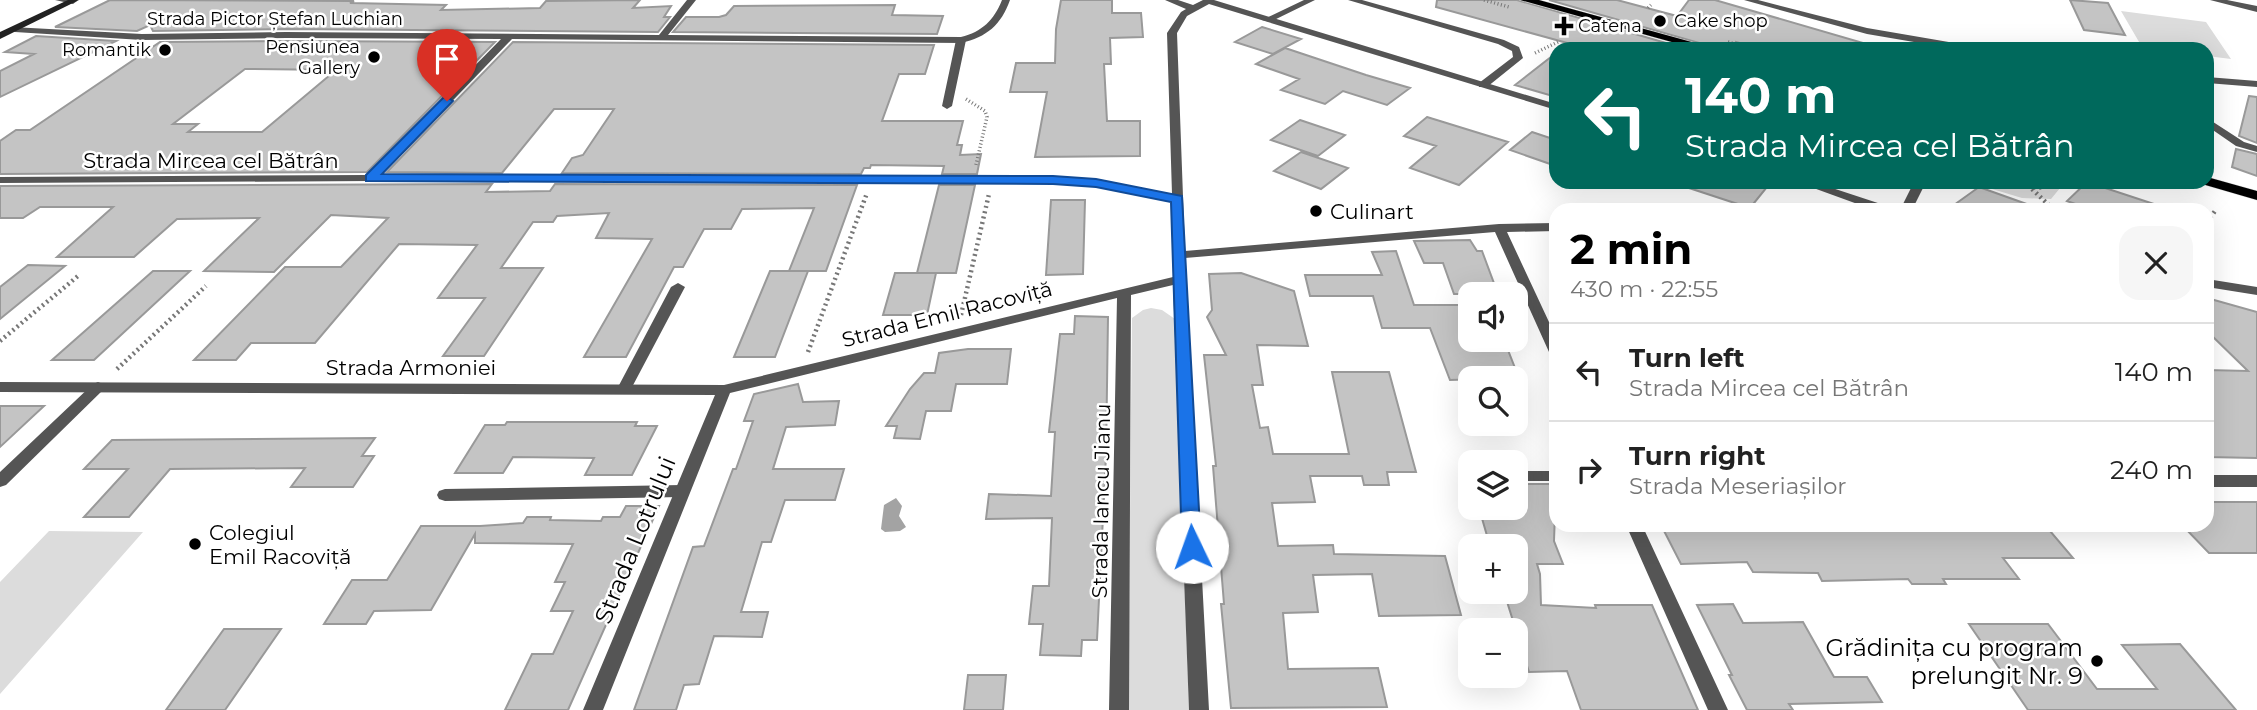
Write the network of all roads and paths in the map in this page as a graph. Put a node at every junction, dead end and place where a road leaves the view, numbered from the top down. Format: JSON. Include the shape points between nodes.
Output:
{"nodes":[{"id":1,"x":59,"y":0,"type":"edge"},
{"id":2,"x":692,"y":0,"type":"edge"},
{"id":3,"x":1006,"y":0,"type":"edge"},
{"id":4,"x":1169,"y":0,"type":"edge"},
{"id":5,"x":1311,"y":0,"type":"edge"},
{"id":6,"x":1352,"y":0,"type":"edge"},
{"id":7,"x":1526,"y":0,"type":"edge"},
{"id":8,"x":1748,"y":0,"type":"edge"},
{"id":9,"x":2214,"y":0,"type":"edge"},
{"id":10,"x":74,"y":1,"type":"edge"},
{"id":11,"x":1208,"y":1,"type":"edge"},
{"id":12,"x":1192,"y":8,"type":"junction"},
{"id":13,"x":2257,"y":9,"type":"edge"},
{"id":14,"x":1267,"y":20,"type":"junction"},
{"id":15,"x":15,"y":29,"type":"junction"},
{"id":16,"x":0,"y":36,"type":"edge"},
{"id":17,"x":510,"y":36,"type":"junction"},
{"id":18,"x":662,"y":37,"type":"junction"},
{"id":19,"x":961,"y":40,"type":"junction"},
{"id":20,"x":1685,"y":42,"type":"edge"},
{"id":21,"x":1933,"y":42,"type":"edge"},
{"id":22,"x":1549,"y":47,"type":"edge"},
{"id":23,"x":1518,"y":58,"type":"junction"},
{"id":24,"x":2214,"y":81,"type":"edge"},
{"id":25,"x":2257,"y":84,"type":"edge"},
{"id":26,"x":1483,"y":85,"type":"junction"},
{"id":27,"x":950,"y":89,"type":"junction"},
{"id":28,"x":1549,"y":105,"type":"edge"},
{"id":29,"x":947,"y":106,"type":"dead end"},
{"id":30,"x":2214,"y":126,"type":"edge"},
{"id":31,"x":2257,"y":149,"type":"edge"},
{"id":32,"x":371,"y":178,"type":"junction"},
{"id":33,"x":873,"y":179,"type":"junction"},
{"id":34,"x":0,"y":180,"type":"edge"},
{"id":35,"x":973,"y":180,"type":"junction"},
{"id":36,"x":992,"y":180,"type":"junction"},
{"id":37,"x":2214,"y":183,"type":"edge"},
{"id":38,"x":1824,"y":189,"type":"edge"},
{"id":39,"x":2032,"y":189,"type":"edge"},
{"id":40,"x":2257,"y":196,"type":"edge"},
{"id":41,"x":1177,"y":199,"type":"junction"},
{"id":42,"x":1865,"y":203,"type":"edge"},
{"id":43,"x":2047,"y":203,"type":"edge"},
{"id":44,"x":1549,"y":227,"type":"edge"},
{"id":45,"x":1499,"y":228,"type":"junction"},
{"id":46,"x":1180,"y":255,"type":"junction"},
{"id":47,"x":78,"y":276,"type":"dead end"},
{"id":48,"x":1180,"y":279,"type":"junction"},
{"id":49,"x":2214,"y":285,"type":"edge"},
{"id":50,"x":206,"y":286,"type":"dead end"},
{"id":51,"x":678,"y":287,"type":"dead end"},
{"id":52,"x":2257,"y":291,"type":"edge"},
{"id":53,"x":1124,"y":293,"type":"junction"},
{"id":54,"x":957,"y":334,"type":"junction"},
{"id":55,"x":1549,"y":337,"type":"edge"},
{"id":56,"x":0,"y":341,"type":"edge"},
{"id":57,"x":801,"y":371,"type":"junction"},
{"id":58,"x":0,"y":387,"type":"edge"},
{"id":59,"x":98,"y":387,"type":"junction"},
{"id":60,"x":624,"y":389,"type":"junction"},
{"id":61,"x":724,"y":390,"type":"junction"},
{"id":62,"x":1528,"y":475,"type":"edge"},
{"id":63,"x":1549,"y":476,"type":"edge"},
{"id":64,"x":0,"y":481,"type":"edge"},
{"id":65,"x":2214,"y":481,"type":"edge"},
{"id":66,"x":2257,"y":481,"type":"edge"},
{"id":67,"x":682,"y":491,"type":"junction"},
{"id":68,"x":445,"y":495,"type":"dead end"},
{"id":69,"x":1637,"y":532,"type":"edge"},
{"id":70,"x":593,"y":710,"type":"edge"},
{"id":71,"x":1119,"y":710,"type":"edge"},
{"id":72,"x":1199,"y":710,"type":"edge"},
{"id":73,"x":1718,"y":710,"type":"edge"}],
"edges":[{"from":1,"to":10,"type":"street"},
{"from":2,"to":18,"type":"street"},
{"from":3,"to":19,"type":"street","name":"Strada Pictor Ștefan Luchian","via":[[985,32]]},
{"from":4,"to":12,"type":"street"},
{"from":5,"to":14,"type":"street"},
{"from":6,"to":23,"type":"street","via":[[1500,42],[1516,49]]},
{"from":7,"to":20,"type":"main road"},
{"from":8,"to":21,"type":"street","via":[[1854,28]]},
{"from":9,"to":13,"type":"street"},
{"from":10,"to":15,"type":"main road"},
{"from":11,"to":12,"type":"street"},
{"from":11,"to":14,"type":"street"},
{"from":12,"to":41,"type":"street","via":[[1172,33]]},
{"from":14,"to":26,"type":"street"},
{"from":15,"to":16,"type":"main road"},
{"from":15,"to":17,"type":"street","name":"Strada Pictor Ștefan Luchian","via":[[142,37]]},
{"from":17,"to":18,"type":"street","name":"Strada Pictor Ștefan Luchian"},
{"from":17,"to":32,"type":"street"},
{"from":18,"to":19,"type":"street","name":"Strada Pictor Ștefan Luchian"},
{"from":19,"to":27,"type":"street"},
{"from":22,"to":23,"type":"path"},
{"from":23,"to":26,"type":"street"},
{"from":24,"to":25,"type":"street"},
{"from":26,"to":28,"type":"street"},
{"from":27,"to":29,"type":"street"},
{"from":27,"to":35,"type":"path","via":[[980,106],[987,117]]},
{"from":30,"to":31,"type":"street","via":[[2240,144]]},
{"from":32,"to":33,"type":"street","name":"Strada Mircea cel Bătrân"},
{"from":32,"to":34,"type":"street","name":"Strada Mircea cel Bătrân"},
{"from":33,"to":35,"type":"street","name":"Strada Mircea cel Bătrân"},
{"from":33,"to":57,"type":"path"},
{"from":35,"to":36,"type":"street","name":"Strada Mircea cel Bătrân"},
{"from":36,"to":41,"type":"street","name":"Strada Mircea cel Bătrân","via":[[1074,181]]},
{"from":36,"to":54,"type":"path"},
{"from":37,"to":40,"type":"main road"},
{"from":38,"to":42,"type":"street"},
{"from":39,"to":43,"type":"path"},
{"from":41,"to":46,"type":"street"},
{"from":44,"to":45,"type":"street"},
{"from":45,"to":46,"type":"street"},
{"from":45,"to":55,"type":"street"},
{"from":46,"to":48,"type":"street"},
{"from":47,"to":56,"type":"path"},
{"from":48,"to":53,"type":"street","name":"Strada Emil Racoviță"},
{"from":48,"to":72,"type":"street"},
{"from":49,"to":52,"type":"street"},
{"from":50,"to":59,"type":"path"},
{"from":51,"to":60,"type":"street"},
{"from":53,"to":54,"type":"street","name":"Strada Emil Racoviță"},
{"from":53,"to":71,"type":"street","name":"Strada Iancu Jianu"},
{"from":54,"to":57,"type":"street","name":"Strada Emil Racoviță"},
{"from":57,"to":61,"type":"street","name":"Strada Emil Racoviță"},
{"from":58,"to":59,"type":"street","name":"Strada Armoniei"},
{"from":59,"to":60,"type":"street","name":"Strada Armoniei"},
{"from":59,"to":64,"type":"street"},
{"from":60,"to":61,"type":"street","name":"Strada Armoniei"},
{"from":61,"to":67,"type":"street","name":"Strada Lotrului"},
{"from":62,"to":63,"type":"street"},
{"from":65,"to":66,"type":"street"},
{"from":67,"to":68,"type":"street"},
{"from":67,"to":70,"type":"street","name":"Strada Lotrului"},
{"from":69,"to":73,"type":"street"}]}
